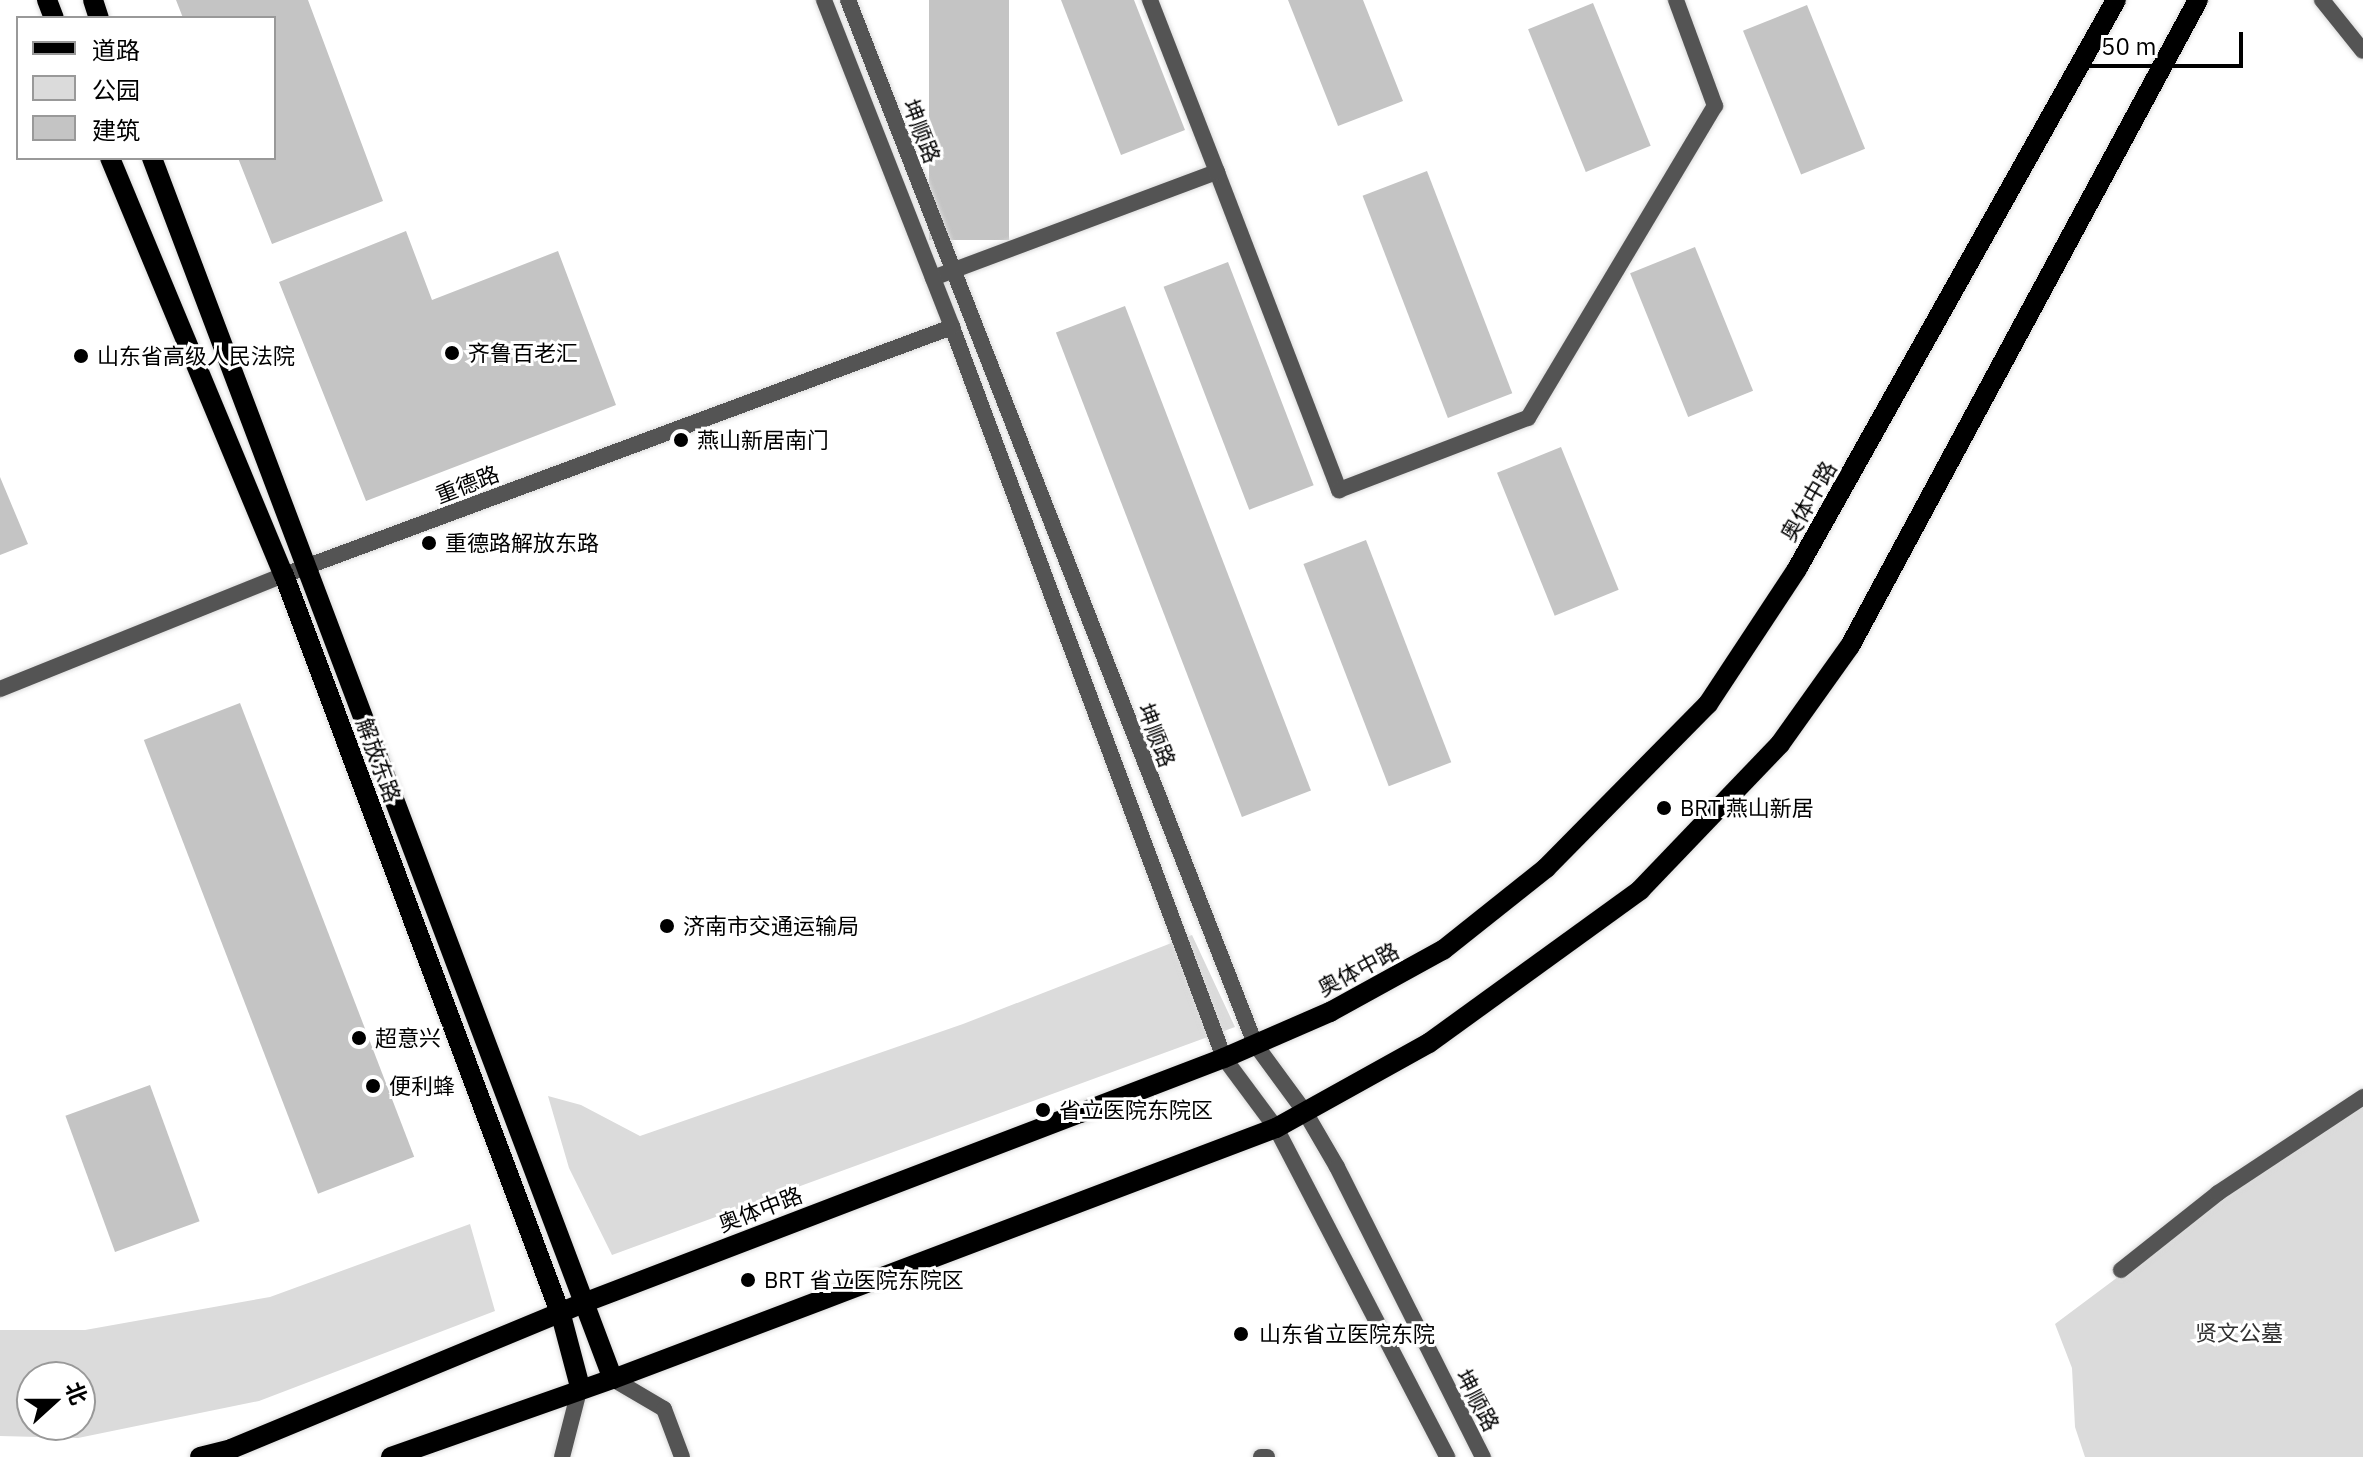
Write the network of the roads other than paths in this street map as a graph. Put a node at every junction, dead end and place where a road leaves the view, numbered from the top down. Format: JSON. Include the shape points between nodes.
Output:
{"nodes":[{"id":1,"x":824,"y":0,"type":"edge"},
{"id":2,"x":848,"y":0,"type":"edge"},
{"id":3,"x":1150,"y":0,"type":"edge"},
{"id":4,"x":1676,"y":0,"type":"edge"},
{"id":5,"x":2116,"y":0,"type":"edge"},
{"id":6,"x":2198,"y":0,"type":"edge"},
{"id":7,"x":2322,"y":0,"type":"edge"},
{"id":8,"x":2363,"y":51,"type":"edge"},
{"id":9,"x":111,"y":160,"type":"edge"},
{"id":10,"x":153,"y":160,"type":"edge"},
{"id":11,"x":1217,"y":172,"type":"junction"},
{"id":12,"x":953,"y":271,"type":"junction"},
{"id":13,"x":933,"y":278,"type":"junction"},
{"id":14,"x":952,"y":327,"type":"junction"},
{"id":15,"x":310,"y":566,"type":"junction"},
{"id":16,"x":284,"y":575,"type":"junction"},
{"id":17,"x":0,"y":689,"type":"edge"},
{"id":18,"x":1255,"y":1044,"type":"junction"},
{"id":19,"x":1224,"y":1058,"type":"junction"},
{"id":20,"x":2363,"y":1097,"type":"edge"},
{"id":21,"x":1305,"y":1112,"type":"junction"},
{"id":22,"x":1276,"y":1128,"type":"junction"},
{"id":23,"x":2121,"y":1270,"type":"dead end"},
{"id":24,"x":586,"y":1302,"type":"junction"},
{"id":25,"x":561,"y":1315,"type":"junction"},
{"id":26,"x":613,"y":1379,"type":"junction"},
{"id":27,"x":580,"y":1387,"type":"junction"},
{"id":28,"x":200,"y":1457,"type":"edge"},
{"id":29,"x":391,"y":1457,"type":"edge"},
{"id":30,"x":562,"y":1457,"type":"edge"},
{"id":31,"x":682,"y":1457,"type":"edge"},
{"id":32,"x":1447,"y":1457,"type":"edge"},
{"id":33,"x":1483,"y":1457,"type":"edge"}],
"edges":[{"from":1,"to":13,"type":"street","name":"坤顺路"},
{"from":2,"to":12,"type":"street","name":"坤顺路"},
{"from":3,"to":11,"type":"street"},
{"from":4,"to":11,"type":"street","via":[[1715,106],[1528,418],[1339,490]]},
{"from":5,"to":18,"type":"main road","name":"奥体中路","via":[[1797,569],[1708,704],[1546,868],[1443,950],[1330,1012]]},
{"from":6,"to":21,"type":"main road","via":[[1934,497],[1850,646],[1780,744],[1640,890],[1429,1043]]},
{"from":7,"to":8,"type":"street"},
{"from":9,"to":16,"type":"main road","name":"解放东路"},
{"from":10,"to":15,"type":"main road","name":"解放东路"},
{"from":11,"to":12,"type":"street"},
{"from":12,"to":13,"type":"street"},
{"from":12,"to":18,"type":"street","name":"坤顺路"},
{"from":13,"to":14,"type":"street","name":"坤顺路"},
{"from":14,"to":15,"type":"street","name":"重德路"},
{"from":14,"to":19,"type":"street","name":"坤顺路"},
{"from":15,"to":16,"type":"street","name":"重德路"},
{"from":15,"to":24,"type":"main road","name":"解放东路"},
{"from":16,"to":17,"type":"street","name":"重德路"},
{"from":16,"to":25,"type":"main road","name":"解放东路"},
{"from":18,"to":19,"type":"main road","name":"奥体中路"},
{"from":18,"to":21,"type":"street","name":"坤顺路"},
{"from":19,"to":22,"type":"street","name":"坤顺路"},
{"from":19,"to":24,"type":"main road","name":"奥体中路"},
{"from":20,"to":23,"type":"street","via":[[2218,1193]]},
{"from":21,"to":22,"type":"main road"},
{"from":21,"to":33,"type":"street","name":"坤顺路"},
{"from":22,"to":26,"type":"main road"},
{"from":22,"to":32,"type":"street","name":"坤顺路"},
{"from":24,"to":25,"type":"main road","name":"奥体中路"},
{"from":24,"to":26,"type":"main road","name":"解放东路"},
{"from":25,"to":27,"type":"main road","name":"解放东路"},
{"from":25,"to":28,"type":"main road","name":"奥体中路"},
{"from":26,"to":27,"type":"main road"},
{"from":26,"to":31,"type":"street","via":[[664,1409]]},
{"from":27,"to":29,"type":"main road"},
{"from":27,"to":30,"type":"street"}]}
